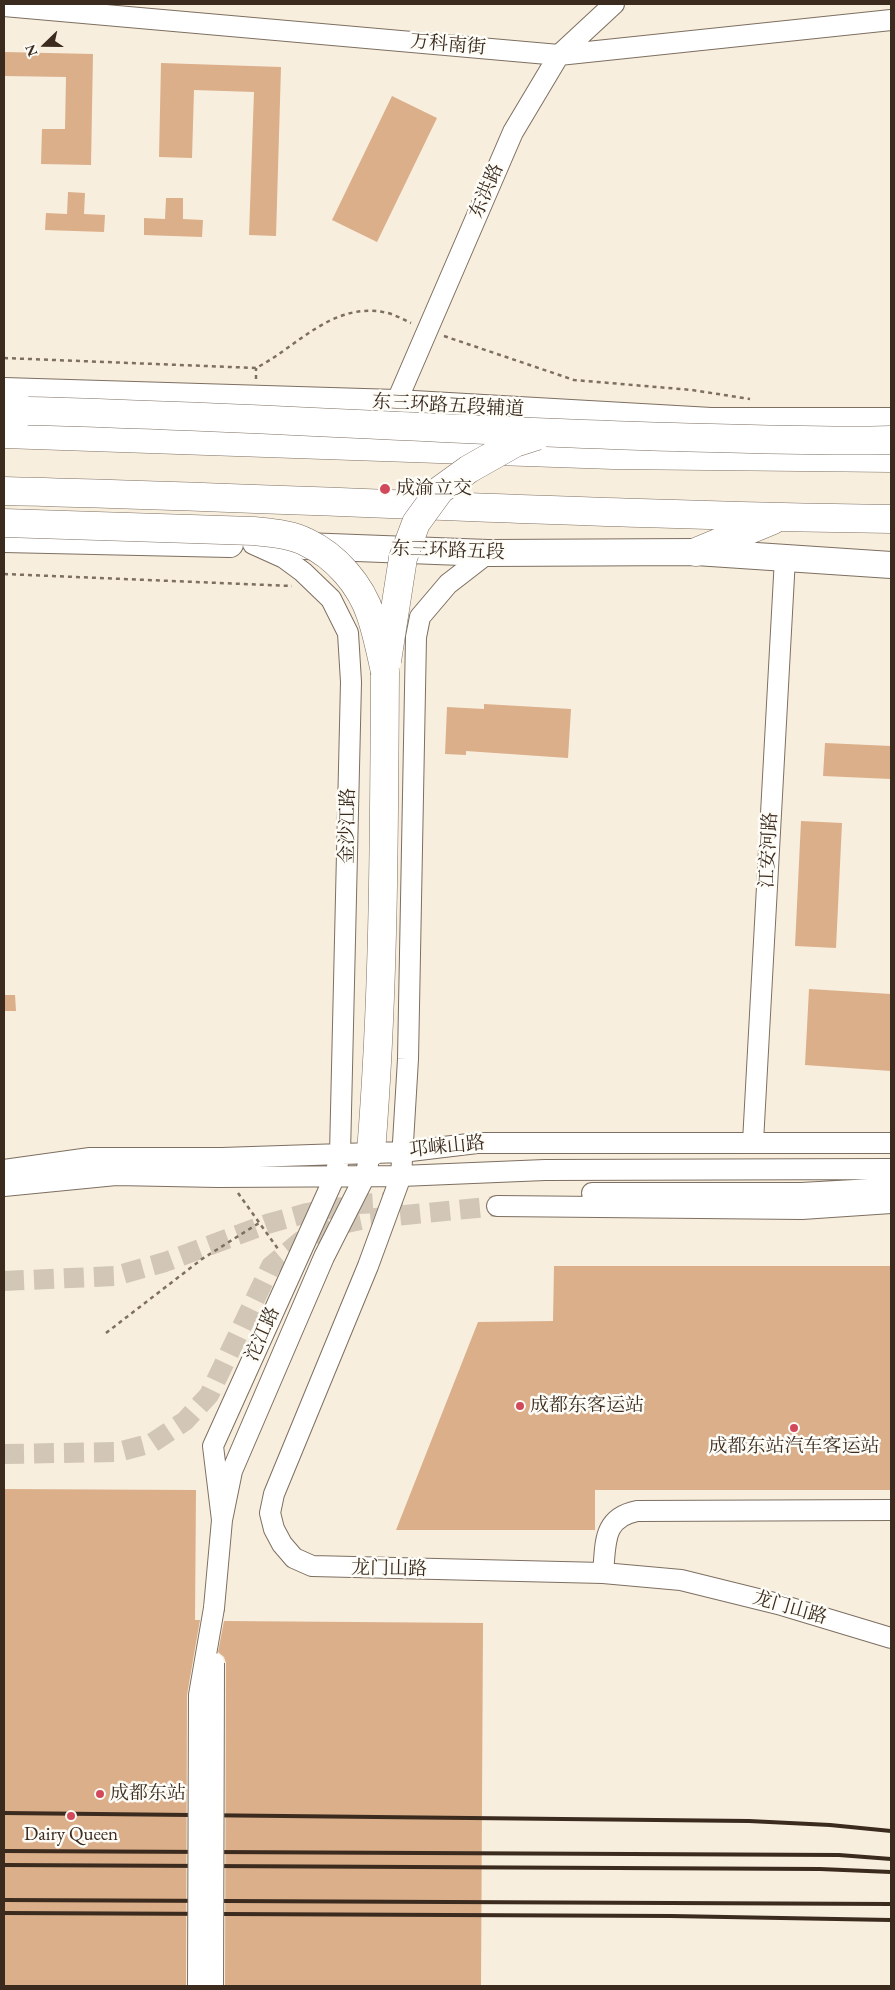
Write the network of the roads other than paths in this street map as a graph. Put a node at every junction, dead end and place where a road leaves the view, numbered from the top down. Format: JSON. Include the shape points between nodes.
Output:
{"nodes":[{"id":1,"x":614,"y":4,"type":"edge"},
{"id":2,"x":4,"y":6,"type":"edge"},
{"id":3,"x":90,"y":9,"type":"edge"},
{"id":4,"x":891,"y":20,"type":"edge"},
{"id":5,"x":558,"y":55,"type":"junction"},
{"id":6,"x":4,"y":391,"type":"edge"},
{"id":7,"x":396,"y":403,"type":"junction"},
{"id":8,"x":4,"y":410,"type":"edge"},
{"id":9,"x":891,"y":421,"type":"edge"},
{"id":10,"x":4,"y":434,"type":"edge"},
{"id":11,"x":546,"y":434,"type":"junction"},
{"id":12,"x":891,"y":440,"type":"edge"},
{"id":13,"x":891,"y":458,"type":"edge"},
{"id":14,"x":4,"y":491,"type":"edge"},
{"id":15,"x":781,"y":517,"type":"junction"},
{"id":16,"x":891,"y":518,"type":"edge"},
{"id":17,"x":4,"y":523,"type":"edge"},
{"id":18,"x":4,"y":539,"type":"edge"},
{"id":19,"x":253,"y":544,"type":"junction"},
{"id":20,"x":696,"y":552,"type":"junction"},
{"id":21,"x":488,"y":553,"type":"junction"},
{"id":22,"x":784,"y":558,"type":"junction"},
{"id":23,"x":891,"y":565,"type":"edge"},
{"id":24,"x":385,"y":672,"type":"junction"},
{"id":25,"x":753,"y":1142,"type":"junction"},
{"id":26,"x":891,"y":1143,"type":"edge"},
{"id":27,"x":402,"y":1152,"type":"junction"},
{"id":28,"x":340,"y":1154,"type":"junction"},
{"id":29,"x":368,"y":1164,"type":"junction"},
{"id":30,"x":891,"y":1168,"type":"edge"},
{"id":31,"x":4,"y":1170,"type":"edge"},
{"id":32,"x":335,"y":1176,"type":"junction"},
{"id":33,"x":401,"y":1176,"type":"junction"},
{"id":34,"x":4,"y":1186,"type":"edge"},
{"id":35,"x":891,"y":1188,"type":"edge"},
{"id":36,"x":891,"y":1203,"type":"edge"},
{"id":37,"x":891,"y":1510,"type":"edge"},
{"id":38,"x":222,"y":1520,"type":"junction"},
{"id":39,"x":603,"y":1573,"type":"junction"},
{"id":40,"x":214,"y":1608,"type":"junction"},
{"id":41,"x":891,"y":1638,"type":"edge"},
{"id":42,"x":198,"y":1986,"type":"edge"},
{"id":43,"x":213,"y":1986,"type":"edge"}],
"edges":[{"from":1,"to":5,"type":"street","name":"东洪路"},
{"from":2,"to":3,"type":"street","name":"万科南街"},
{"from":3,"to":5,"type":"street","name":"万科南街"},
{"from":4,"to":5,"type":"street","name":"万科南街"},
{"from":5,"to":7,"type":"street","name":"东洪路","via":[[512,132]]},
{"from":6,"to":7,"type":"main road","name":"东三环路五段辅道"},
{"from":7,"to":9,"type":"main road","name":"东三环路五段辅道","via":[[711,421]]},
{"from":8,"to":11,"type":"highway","bridge":true,"via":[[147,413]]},
{"from":10,"to":13,"type":"highway","via":[[604,455]]},
{"from":11,"to":12,"type":"highway","bridge":true,"via":[[838,442]]},
{"from":11,"to":24,"type":"highway","bridge":true,"via":[[515,443],[469,469],[440,490],[416,523],[403,558]]},
{"from":14,"to":15,"type":"highway"},
{"from":15,"to":16,"type":"highway"},
{"from":15,"to":20,"type":"highway"},
{"from":17,"to":24,"type":"highway","bridge":true,"via":[[253,531],[306,542],[349,575],[362,594],[371,615]]},
{"from":18,"to":19,"type":"main road","name":"东三环路五段"},
{"from":19,"to":21,"type":"main road","name":"东三环路五段"},
{"from":19,"to":28,"type":"street","name":"金沙江路","via":[[284,558],[318,586],[331,599],[348,633],[351,682]]},
{"from":20,"to":21,"type":"main road","name":"东三环路五段"},
{"from":20,"to":22,"type":"main road","name":"东三环路五段"},
{"from":21,"to":27,"type":"street","via":[[448,584],[420,617],[416,637],[408,1059]]},
{"from":22,"to":23,"type":"main road","name":"东三环路五段"},
{"from":22,"to":25,"type":"street","name":"江安河路"},
{"from":24,"to":29,"type":"highway","via":[[384,946],[379,1060]]},
{"from":25,"to":26,"type":"street","name":"邛崃山路"},
{"from":25,"to":27,"type":"street","name":"邛崃山路","via":[[478,1143]]},
{"from":27,"to":29,"type":"street","name":"邛崃山路"},
{"from":27,"to":33,"type":"street"},
{"from":28,"to":29,"type":"street","name":"邛崃山路"},
{"from":28,"to":31,"type":"street","name":"邛崃山路","via":[[90,1158]]},
{"from":28,"to":32,"type":"street","name":"沱江路"},
{"from":29,"to":32,"type":"street","name":"邛崃山路"},
{"from":29,"to":33,"type":"street","name":"邛崃山路"},
{"from":29,"to":38,"type":"street","via":[[324,1257],[232,1471]]},
{"from":30,"to":33,"type":"street","name":"邛崃山路","via":[[546,1170]]},
{"from":32,"to":34,"type":"street","name":"邛崃山路","via":[[218,1178],[116,1175]]},
{"from":32,"to":38,"type":"street","name":"沱江路","via":[[214,1446]]},
{"from":33,"to":39,"type":"street","name":"龙门山路","via":[[368,1266],[274,1494],[270,1513],[274,1529],[294,1558],[312,1566]]},
{"from":35,"to":36,"type":"street","via":[[498,1200],[802,1209]]},
{"from":37,"to":39,"type":"street","via":[[637,1511],[616,1519],[609,1529]]},
{"from":38,"to":40,"type":"street"},
{"from":39,"to":41,"type":"street","name":"龙门山路","via":[[681,1580],[778,1604]]},
{"from":40,"to":42,"type":"street","bridge":true,"via":[[199,1695]]},
{"from":40,"to":43,"type":"street","bridge":true}]}
